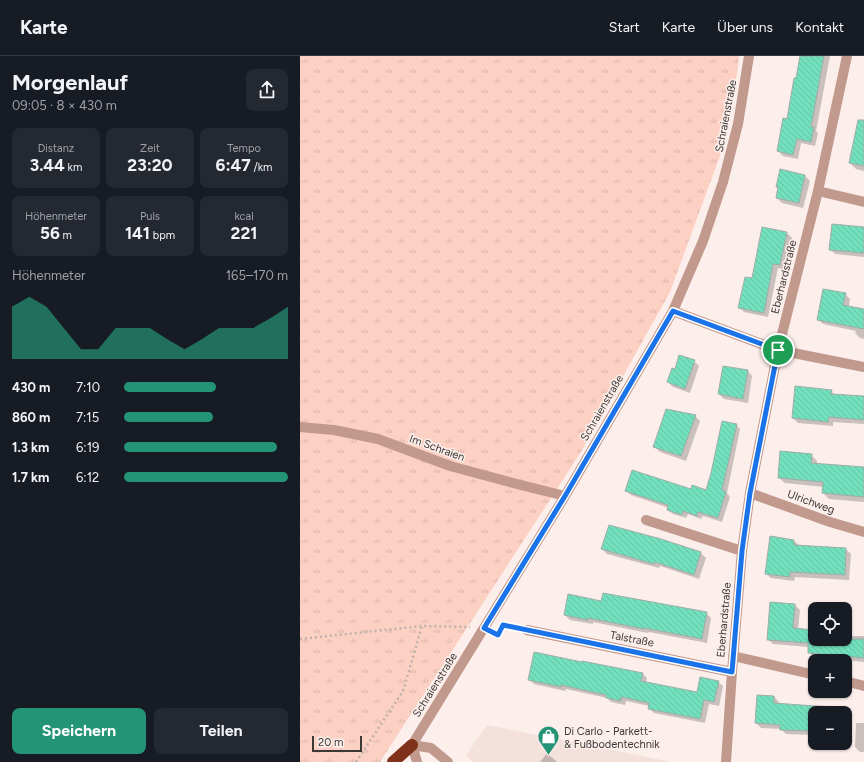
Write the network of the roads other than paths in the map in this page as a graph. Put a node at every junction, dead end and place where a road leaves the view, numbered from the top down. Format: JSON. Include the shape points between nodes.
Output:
{"nodes":[{"id":1,"x":749,"y":56,"type":"edge"},
{"id":2,"x":847,"y":56,"type":"edge"},
{"id":3,"x":818,"y":191,"type":"junction"},
{"id":4,"x":864,"y":202,"type":"edge"},
{"id":5,"x":673,"y":311,"type":"junction"},
{"id":6,"x":778,"y":350,"type":"junction"},
{"id":7,"x":864,"y":367,"type":"edge"},
{"id":8,"x":300,"y":427,"type":"edge"},
{"id":9,"x":750,"y":493,"type":"junction"},
{"id":10,"x":565,"y":496,"type":"junction"},
{"id":11,"x":646,"y":520,"type":"dead end"},
{"id":12,"x":864,"y":532,"type":"edge"},
{"id":13,"x":742,"y":551,"type":"junction"},
{"id":14,"x":527,"y":630,"type":"road end"},
{"id":15,"x":733,"y":656,"type":"junction"},
{"id":16,"x":732,"y":672,"type":"junction"},
{"id":17,"x":808,"y":673,"type":"edge"},
{"id":18,"x":852,"y":683,"type":"edge"},
{"id":19,"x":864,"y":686,"type":"edge"},
{"id":20,"x":412,"y":745,"type":"junction"},
{"id":21,"x":393,"y":762,"type":"edge"},
{"id":22,"x":408,"y":762,"type":"edge"},
{"id":23,"x":418,"y":762,"type":"edge"},
{"id":24,"x":448,"y":762,"type":"edge"},
{"id":25,"x":726,"y":762,"type":"edge"}],
"edges":[{"from":1,"to":5,"type":"street","name":"Schraienstraße","via":[[738,124],[723,182],[703,241]]},
{"from":2,"to":3,"type":"street","name":"Eberhardstraße"},
{"from":3,"to":4,"type":"street"},
{"from":3,"to":6,"type":"street","name":"Eberhardstraße"},
{"from":5,"to":6,"type":"street"},
{"from":5,"to":10,"type":"street","name":"Schraienstraße"},
{"from":6,"to":7,"type":"street"},
{"from":6,"to":9,"type":"street","name":"Eberhardstraße"},
{"from":8,"to":10,"type":"street","name":"Im Schraien","via":[[334,430],[378,439],[450,466]]},
{"from":9,"to":12,"type":"street","name":"Ulrichweg"},
{"from":9,"to":13,"type":"street","name":"Eberhardstraße"},
{"from":10,"to":20,"type":"street","name":"Schraienstraße"},
{"from":11,"to":13,"type":"street"},
{"from":13,"to":15,"type":"street","name":"Eberhardstraße"},
{"from":14,"to":16,"type":"street","name":"Talstraße"},
{"from":15,"to":16,"type":"street","name":"Eberhardstraße"},
{"from":15,"to":17,"type":"street"},
{"from":16,"to":25,"type":"street","name":"Eberhardstraße"},
{"from":18,"to":19,"type":"street"},
{"from":20,"to":21,"type":"highway"},
{"from":20,"to":22,"type":"highway"},
{"from":20,"to":23,"type":"street"},
{"from":20,"to":24,"type":"street","via":[[431,748]]}]}
